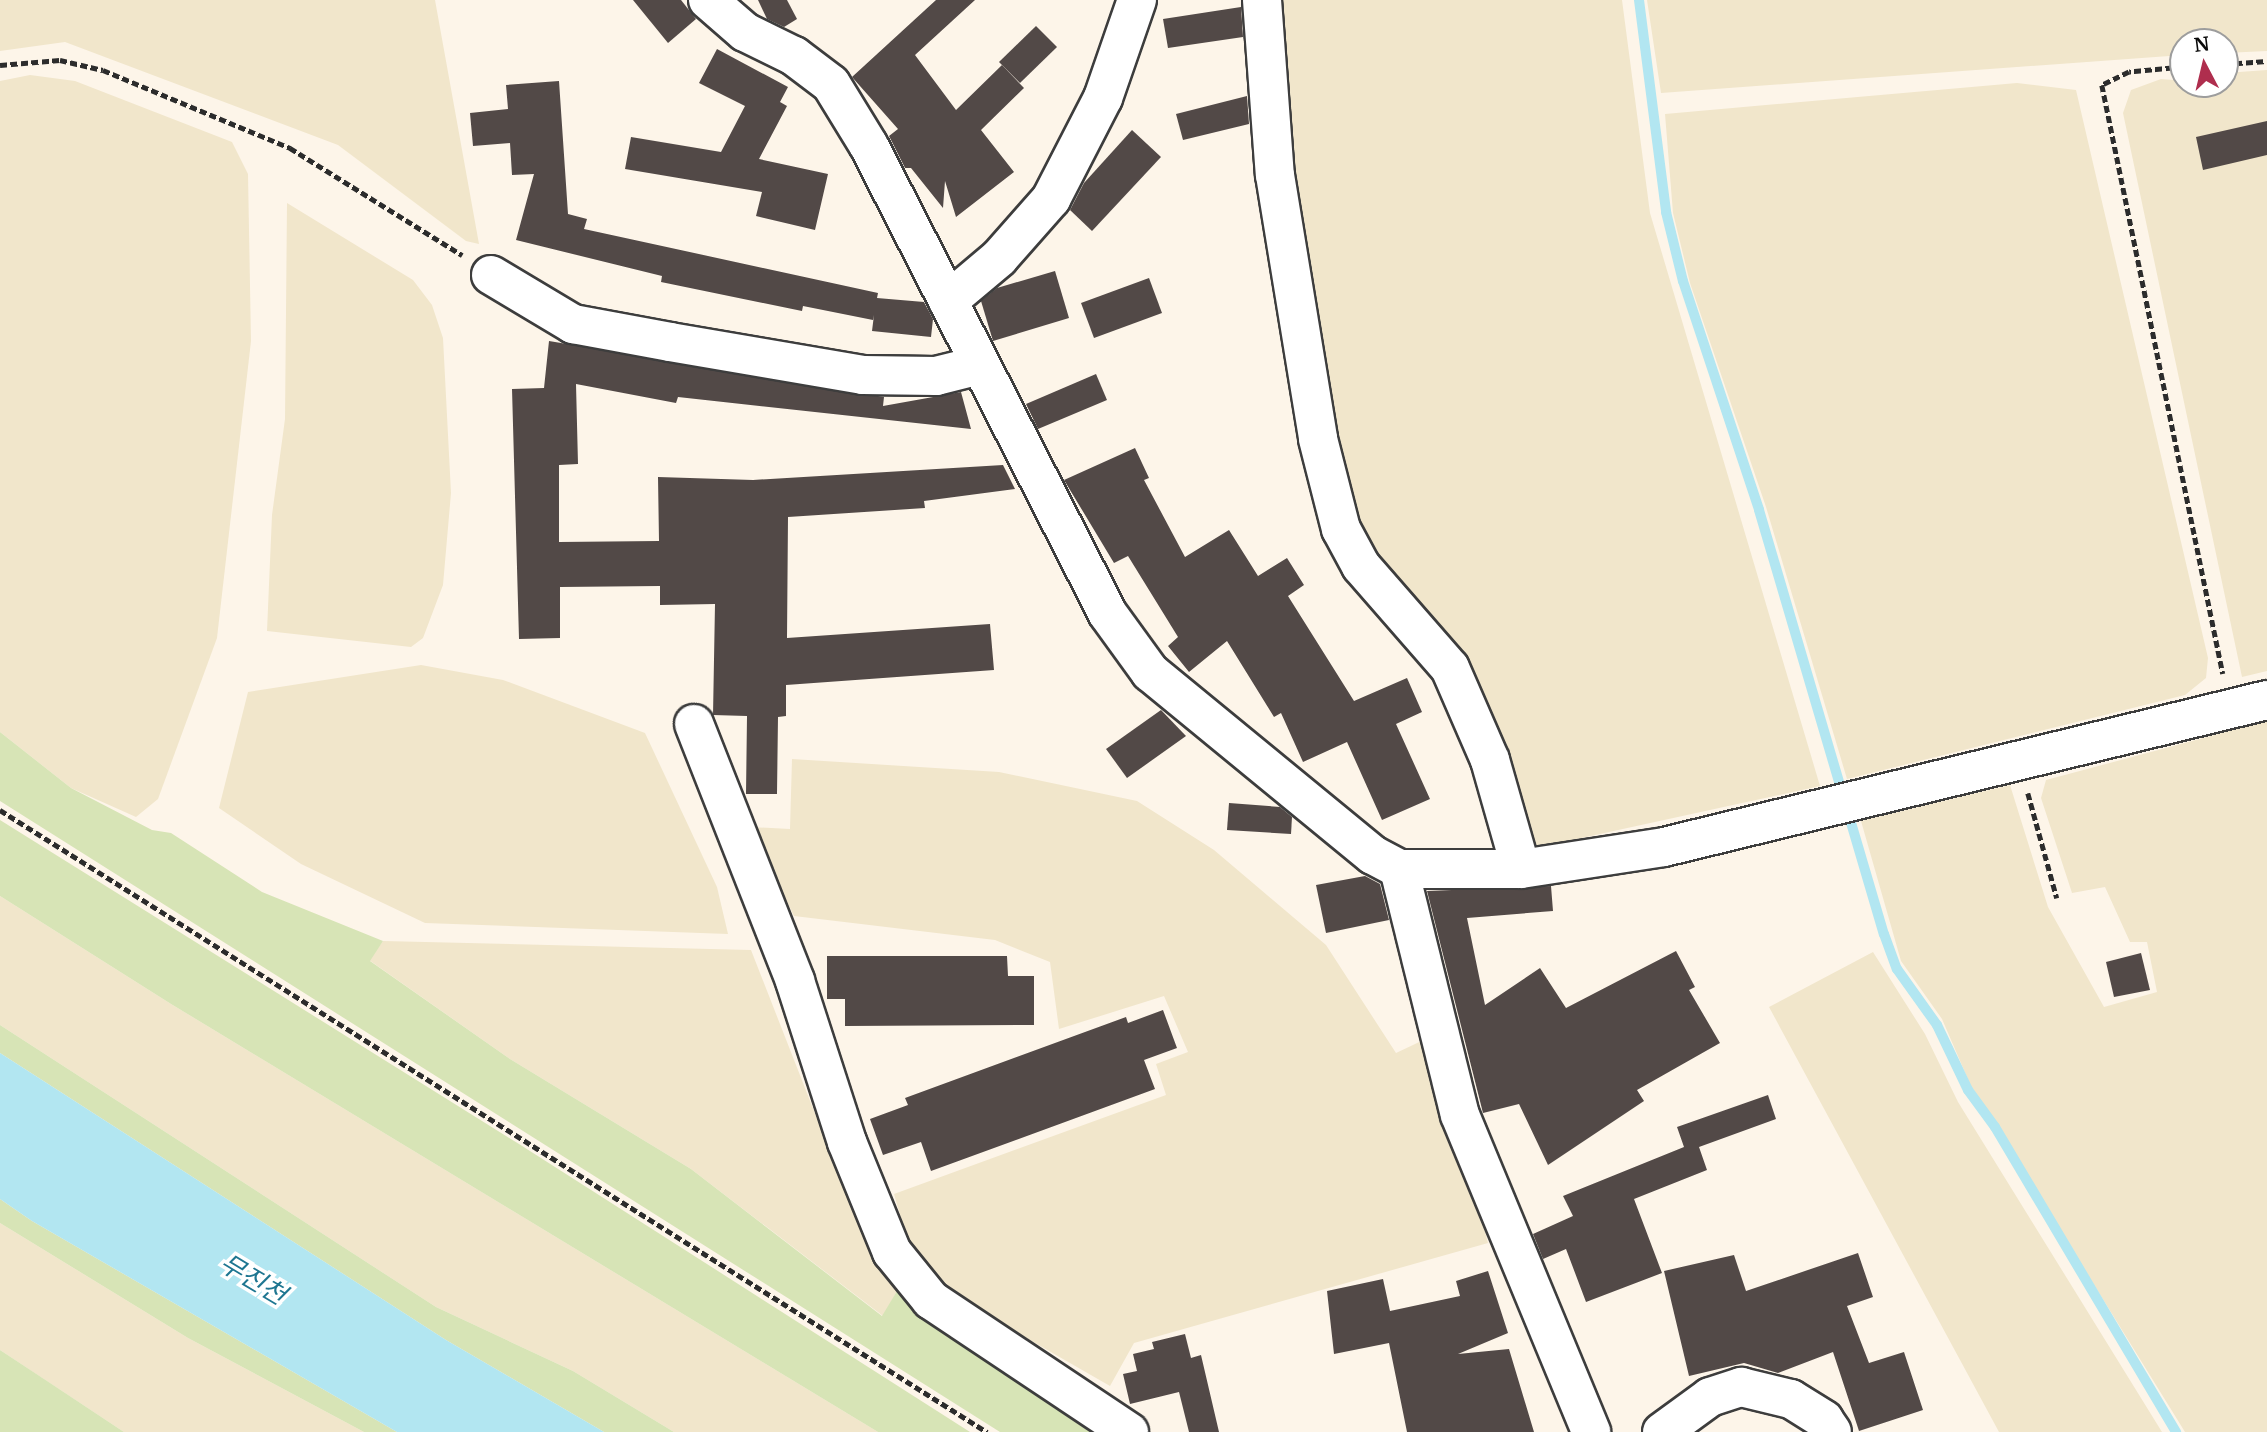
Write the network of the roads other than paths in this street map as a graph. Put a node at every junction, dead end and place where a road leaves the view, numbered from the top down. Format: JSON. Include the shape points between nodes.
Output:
{"nodes":[{"id":1,"x":708,"y":0,"type":"edge"},
{"id":2,"x":1137,"y":0,"type":"edge"},
{"id":3,"x":1262,"y":0,"type":"edge"},
{"id":4,"x":491,"y":275,"type":"road end"},
{"id":5,"x":948,"y":301,"type":"junction"},
{"id":6,"x":980,"y":365,"type":"junction"},
{"id":7,"x":2267,"y":700,"type":"edge"},
{"id":8,"x":694,"y":724,"type":"dead end"},
{"id":9,"x":1399,"y":869,"type":"junction"},
{"id":10,"x":1521,"y":869,"type":"junction"},
{"id":11,"x":1129,"y":1432,"type":"edge"},
{"id":12,"x":1591,"y":1432,"type":"edge"},
{"id":13,"x":1662,"y":1432,"type":"edge"},
{"id":14,"x":1832,"y":1432,"type":"edge"}],
"edges":[{"from":1,"to":5,"type":"street","via":[[745,32],[831,84],[869,146]]},
{"from":2,"to":5,"type":"street","via":[[1103,98],[1051,199],[999,258]]},
{"from":3,"to":10,"type":"street","via":[[1275,175],[1318,439],[1341,529],[1361,566],[1450,668],[1490,760]]},
{"from":4,"to":6,"type":"street","via":[[573,324],[670,342],[863,375],[936,376]]},
{"from":5,"to":6,"type":"street"},
{"from":6,"to":9,"type":"street","via":[[1108,614],[1150,672],[1373,855]]},
{"from":7,"to":10,"type":"street","via":[[1664,847]]},
{"from":8,"to":11,"type":"street","via":[[795,981],[847,1142],[892,1252],[931,1300]]},
{"from":9,"to":10,"type":"street"},
{"from":9,"to":12,"type":"street","via":[[1460,1115]]},
{"from":13,"to":14,"type":"street","via":[[1710,1397],[1741,1387],[1791,1399],[1824,1420]]}]}
